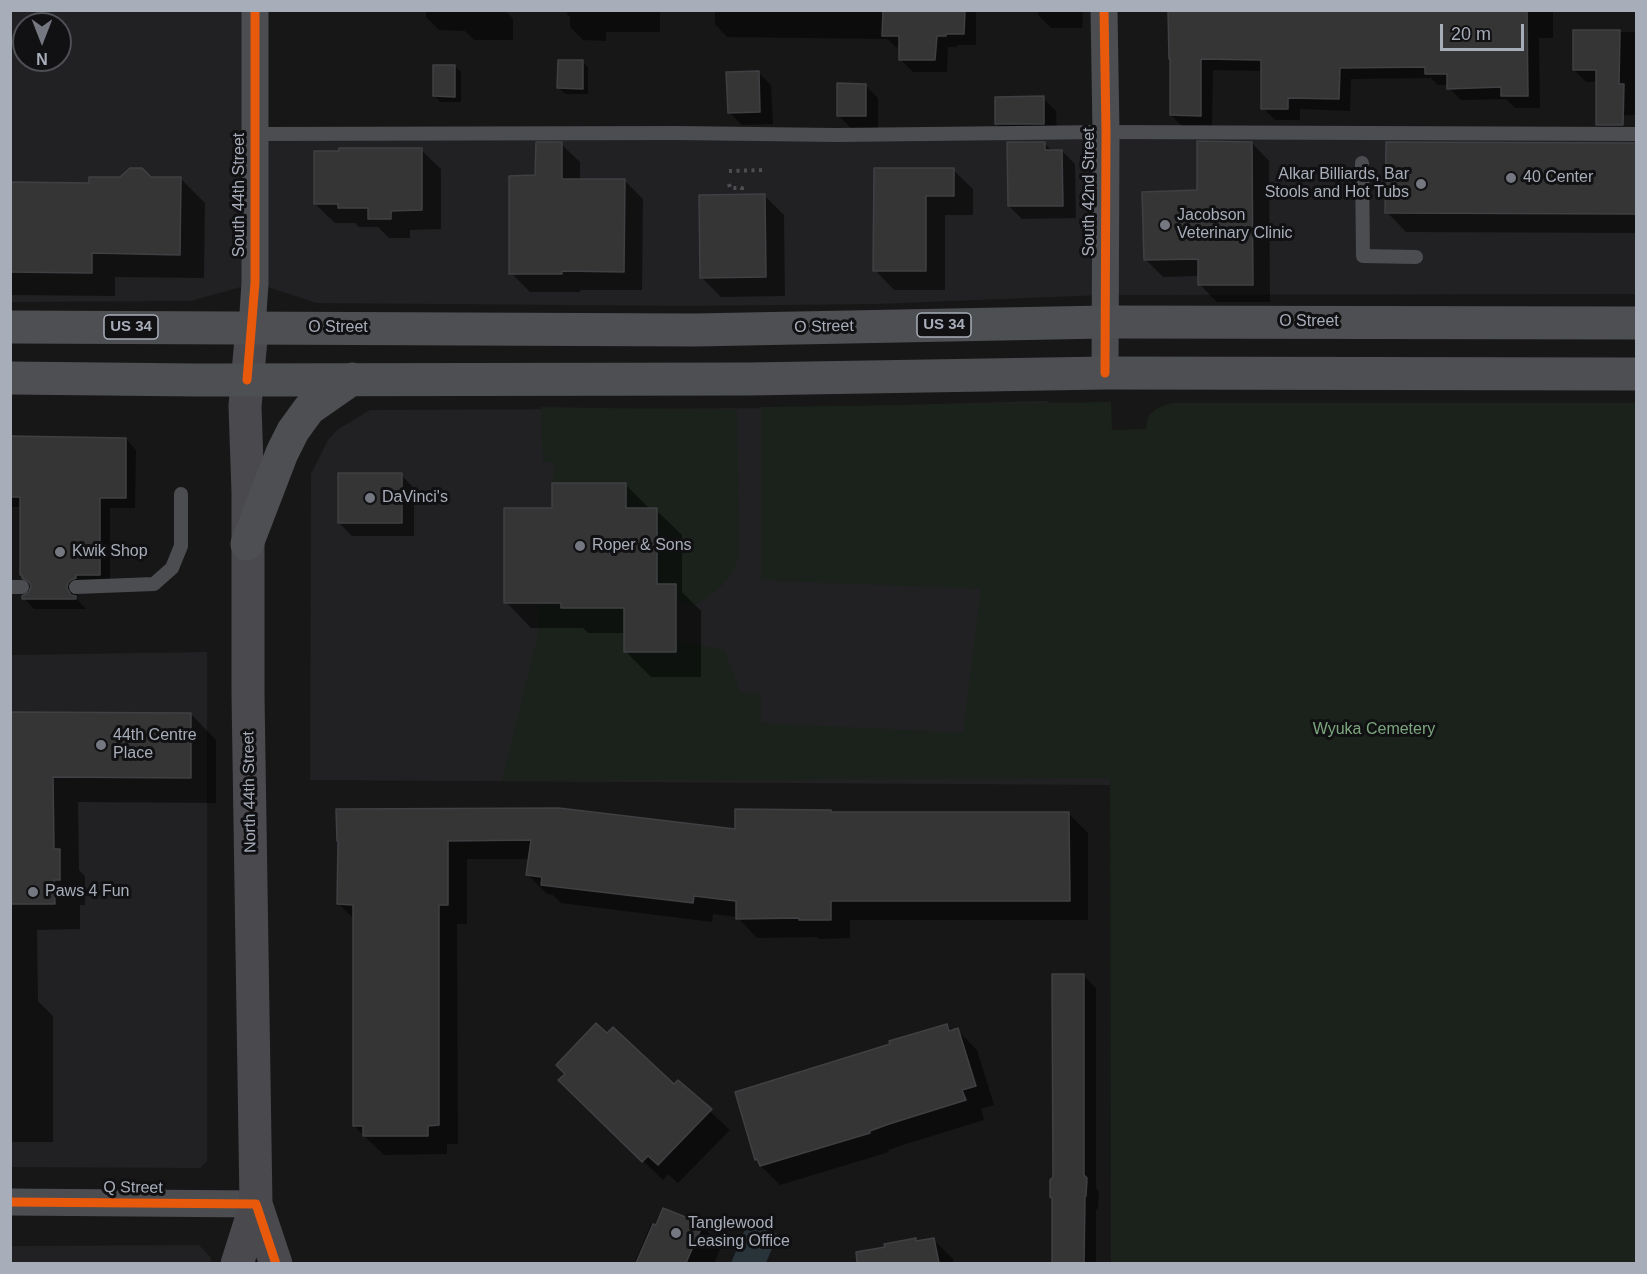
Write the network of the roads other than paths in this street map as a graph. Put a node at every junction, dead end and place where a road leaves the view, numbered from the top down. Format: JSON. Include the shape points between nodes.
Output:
{"nodes":[{"id":1,"x":255,"y":10,"type":"edge"},
{"id":2,"x":1104,"y":10,"type":"edge"},
{"id":3,"x":1106,"y":132,"type":"junction"},
{"id":4,"x":255,"y":134,"type":"junction"},
{"id":5,"x":1636,"y":134,"type":"edge"},
{"id":6,"x":1362,"y":162,"type":"dead end"},
{"id":7,"x":1416,"y":256,"type":"dead end"},
{"id":8,"x":1104,"y":322,"type":"junction"},
{"id":9,"x":1636,"y":323,"type":"edge"},
{"id":10,"x":10,"y":327,"type":"edge"},
{"id":11,"x":252,"y":328,"type":"junction"},
{"id":12,"x":1105,"y":373,"type":"junction"},
{"id":13,"x":1636,"y":375,"type":"edge"},
{"id":14,"x":10,"y":378,"type":"edge"},
{"id":15,"x":352,"y":379,"type":"junction"},
{"id":16,"x":248,"y":380,"type":"junction"},
{"id":17,"x":181,"y":494,"type":"dead end"},
{"id":18,"x":247,"y":544,"type":"junction"},
{"id":19,"x":76,"y":587,"type":"dead end"},
{"id":20,"x":10,"y":1202,"type":"edge"},
{"id":21,"x":256,"y":1204,"type":"junction"},
{"id":22,"x":237,"y":1263,"type":"edge"},
{"id":23,"x":276,"y":1263,"type":"edge"}],
"edges":[{"from":1,"to":4,"type":"street","name":"South 44th Street"},
{"from":2,"to":3,"type":"street","name":"South 42nd Street"},
{"from":3,"to":4,"type":"lane"},
{"from":3,"to":5,"type":"lane"},
{"from":3,"to":8,"type":"street","name":"South 42nd Street"},
{"from":4,"to":11,"type":"street","name":"South 44th Street"},
{"from":6,"to":7,"type":"lane","via":[[1363,256]]},
{"from":8,"to":9,"type":"main road","name":"O Street","number":"US 34"},
{"from":8,"to":11,"type":"main road","name":"O Street","number":"US 34","via":[[695,330]]},
{"from":8,"to":12,"type":"street","name":"South 42nd Street"},
{"from":10,"to":11,"type":"main road","name":"O Street","number":"US 34"},
{"from":11,"to":16,"type":"main road","name":"South 44th Street"},
{"from":12,"to":13,"type":"main road"},
{"from":12,"to":15,"type":"main road","via":[[748,379]]},
{"from":14,"to":16,"type":"main road"},
{"from":15,"to":16,"type":"main road"},
{"from":15,"to":18,"type":"main road","via":[[309,409],[293,431]]},
{"from":16,"to":18,"type":"main road","name":"North 44th Street"},
{"from":17,"to":19,"type":"lane","via":[[181,546],[172,568],[154,584]]},
{"from":18,"to":21,"type":"main road","name":"North 44th Street"},
{"from":20,"to":21,"type":"street","name":"Q Street"},
{"from":21,"to":22,"type":"main road","name":"North 44th Street"},
{"from":21,"to":23,"type":"main road","name":"North 44th Street"}]}
